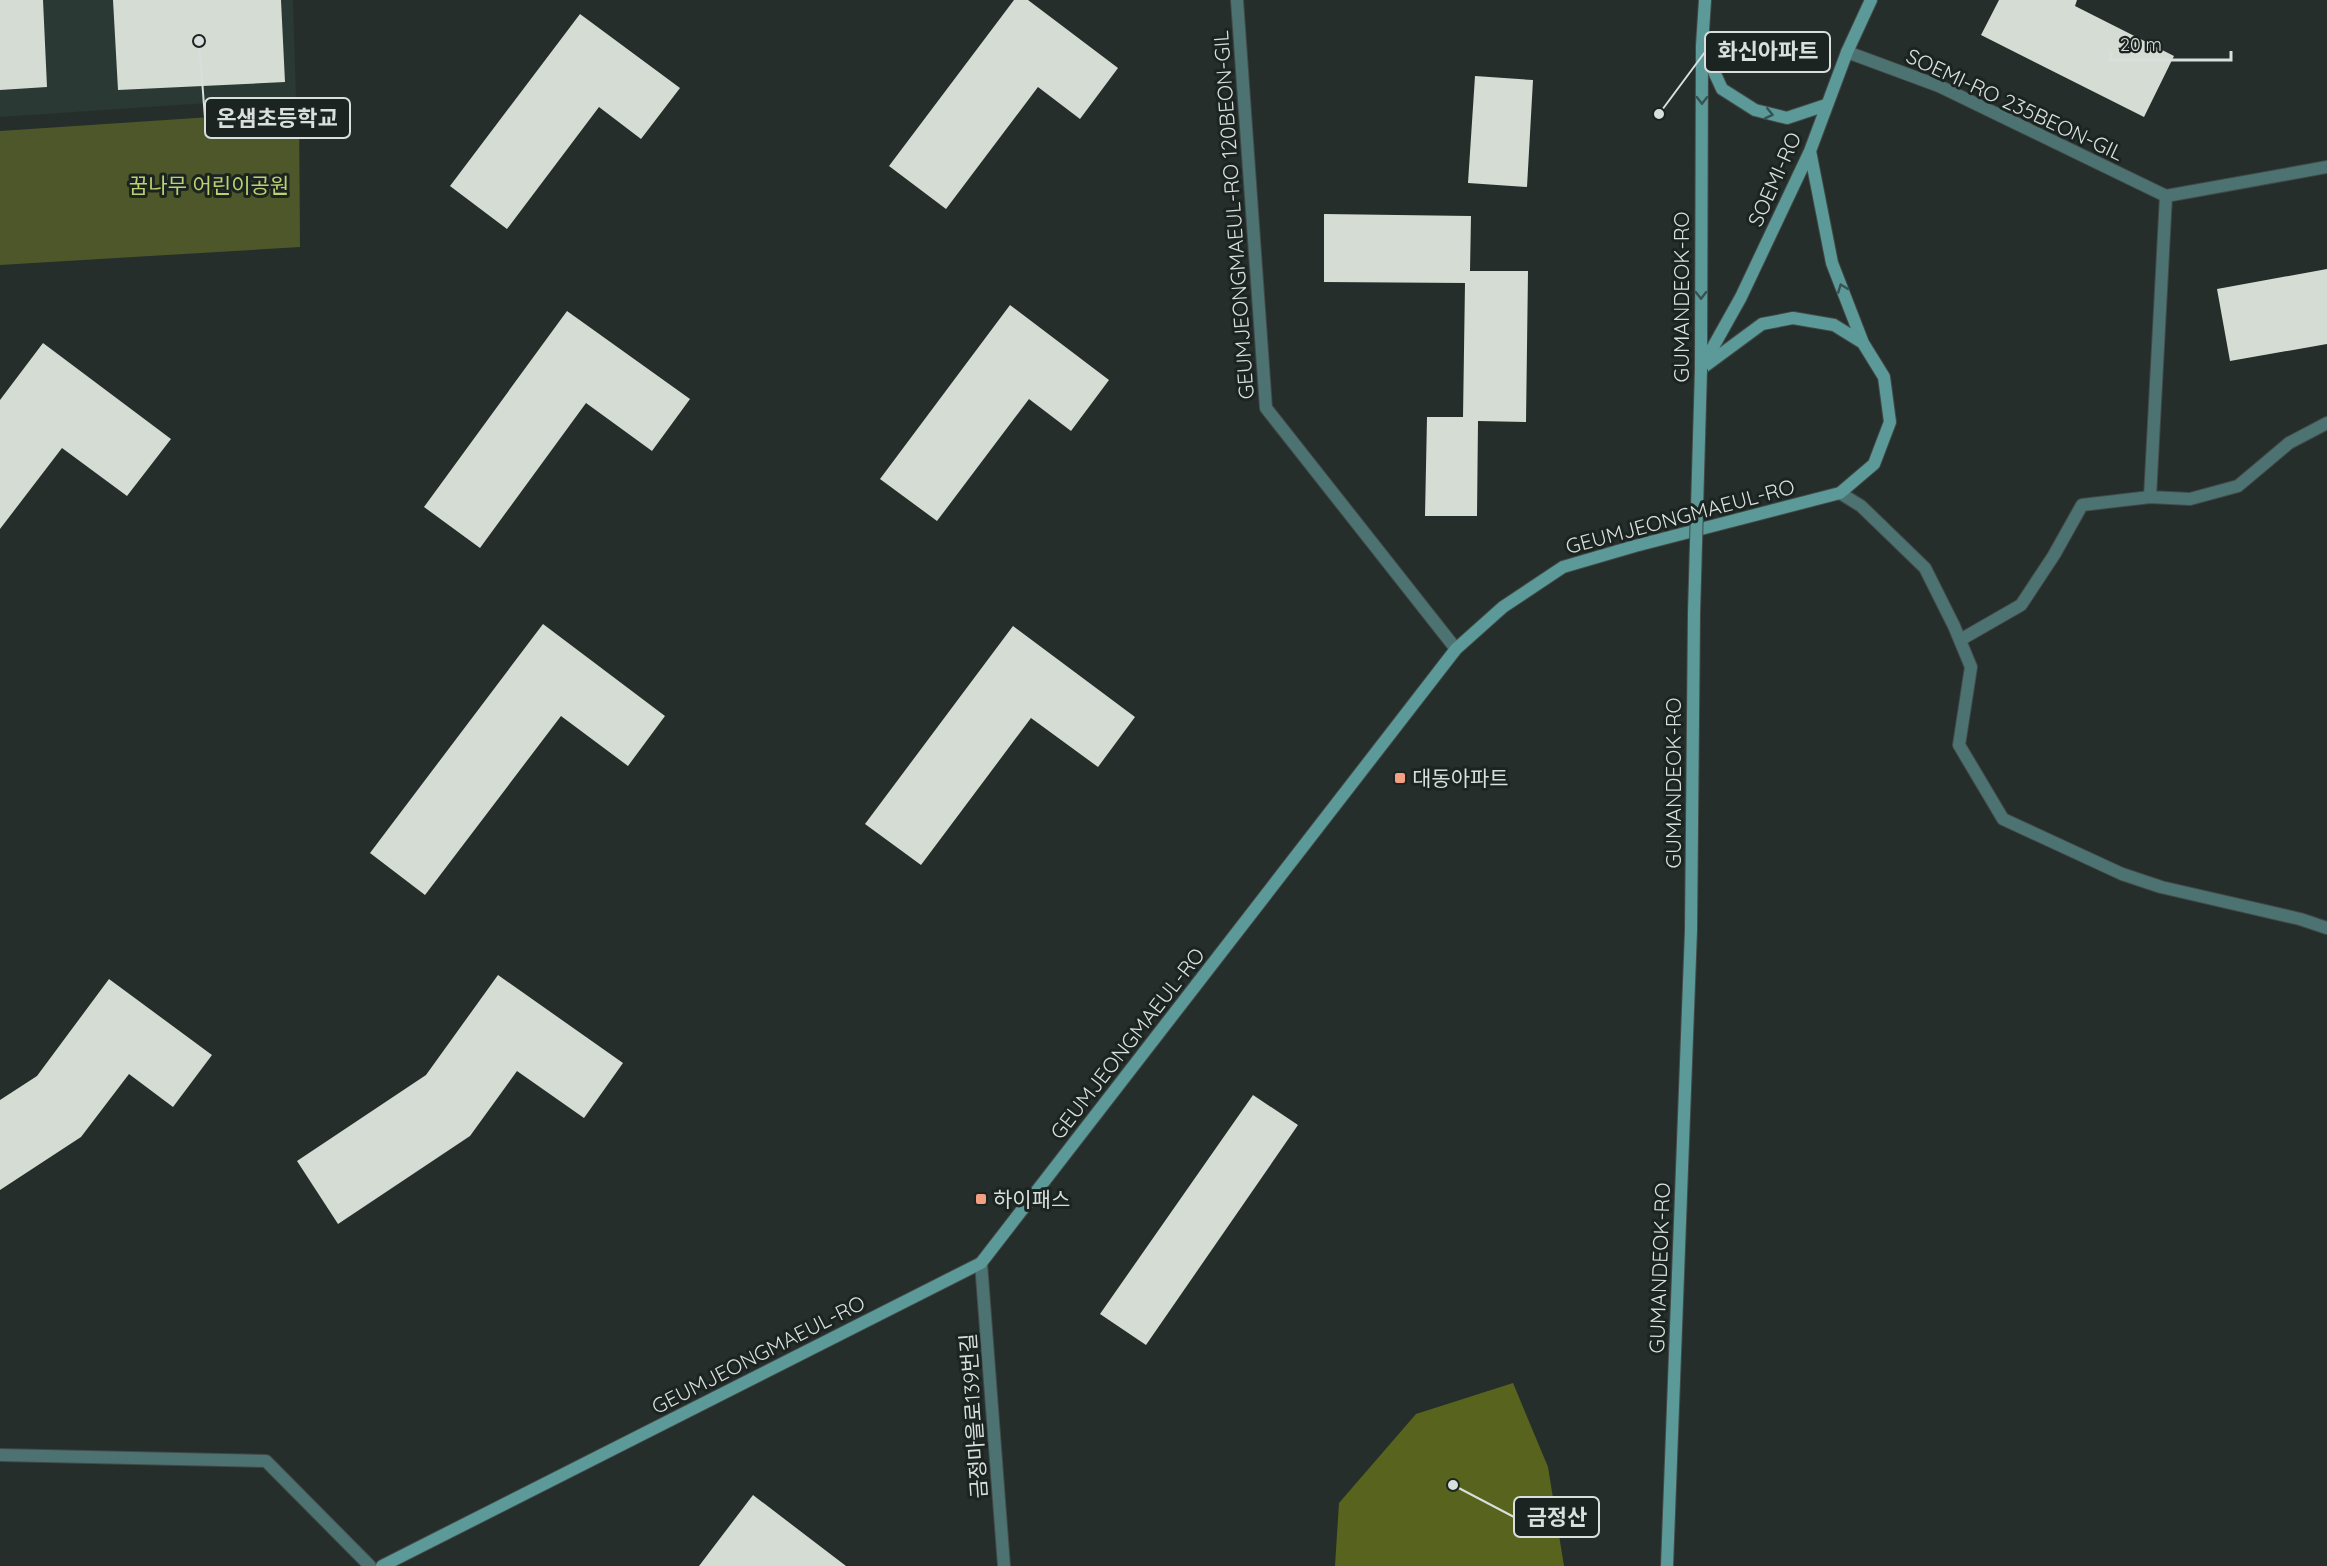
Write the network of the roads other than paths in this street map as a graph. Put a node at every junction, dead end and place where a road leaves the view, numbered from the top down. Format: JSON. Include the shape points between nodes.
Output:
{"nodes":[{"id":1,"x":1237,"y":0,"type":"edge"},
{"id":2,"x":1705,"y":0,"type":"edge"},
{"id":3,"x":1871,"y":0,"type":"edge"},
{"id":4,"x":1702,"y":46,"type":"junction"},
{"id":5,"x":1847,"y":52,"type":"junction"},
{"id":6,"x":1826,"y":105,"type":"junction"},
{"id":7,"x":1810,"y":151,"type":"junction"},
{"id":8,"x":2327,"y":167,"type":"edge"},
{"id":9,"x":2166,"y":196,"type":"junction"},
{"id":10,"x":1863,"y":343,"type":"junction"},
{"id":11,"x":1701,"y":369,"type":"junction"},
{"id":12,"x":2327,"y":423,"type":"edge"},
{"id":13,"x":1840,"y":493,"type":"junction"},
{"id":14,"x":2150,"y":497,"type":"junction"},
{"id":15,"x":1960,"y":640,"type":"junction"},
{"id":16,"x":1456,"y":649,"type":"junction"},
{"id":17,"x":2327,"y":928,"type":"edge"},
{"id":18,"x":981,"y":1263,"type":"junction"},
{"id":19,"x":0,"y":1455,"type":"edge"},
{"id":20,"x":370,"y":1566,"type":"edge"},
{"id":21,"x":382,"y":1566,"type":"edge"},
{"id":22,"x":1004,"y":1566,"type":"edge"},
{"id":23,"x":1666,"y":1566,"type":"edge"}],
"edges":[{"from":1,"to":16,"type":"street","name":"GEUMJEONGMAEUL-RO 120BEON-GIL","via":[[1266,408]]},
{"from":2,"to":4,"type":"main road","name":"GUMANDEOK-RO"},
{"from":3,"to":5,"type":"main road","name":"SOEMI-RO"},
{"from":4,"to":6,"type":"main road","one_way":true,"via":[[1722,89],[1755,110],[1787,118]]},
{"from":4,"to":11,"type":"main road","name":"GUMANDEOK-RO","one_way":true},
{"from":5,"to":6,"type":"main road","name":"SOEMI-RO"},
{"from":5,"to":9,"type":"street","name":"SOEMI-RO 235BEON-GIL","via":[[1939,86]]},
{"from":6,"to":7,"type":"main road","name":"SOEMI-RO"},
{"from":10,"to":7,"type":"main road","one_way":true,"via":[[1832,263]]},
{"from":7,"to":11,"type":"main road","name":"SOEMI-RO","via":[[1741,297]]},
{"from":8,"to":9,"type":"street"},
{"from":9,"to":14,"type":"street"},
{"from":10,"to":11,"type":"main road","name":"GEUMJEONGMAEUL-RO","via":[[1834,325],[1792,318],[1762,324]]},
{"from":10,"to":13,"type":"main road","name":"GEUMJEONGMAEUL-RO","via":[[1884,377],[1890,422],[1874,464]]},
{"from":11,"to":23,"type":"main road","name":"GUMANDEOK-RO","bridge":true,"via":[[1691,930]]},
{"from":12,"to":14,"type":"street","via":[[2289,443],[2238,486],[2190,499]]},
{"from":13,"to":15,"type":"street","via":[[1861,506],[1925,568]]},
{"from":13,"to":16,"type":"main road","name":"GEUMJEONGMAEUL-RO","via":[[1563,567],[1503,607]]},
{"from":14,"to":15,"type":"street","via":[[2082,505],[2021,605]]},
{"from":15,"to":17,"type":"street","via":[[1971,667],[1959,745],[2003,819],[2122,874]]},
{"from":16,"to":18,"type":"main road","name":"GEUMJEONGMAEUL-RO"},
{"from":18,"to":21,"type":"main road","name":"GEUMJEONGMAEUL-RO"},
{"from":18,"to":22,"type":"street","name":"금정마을로139번길"},
{"from":19,"to":20,"type":"street","via":[[266,1461]]}]}
